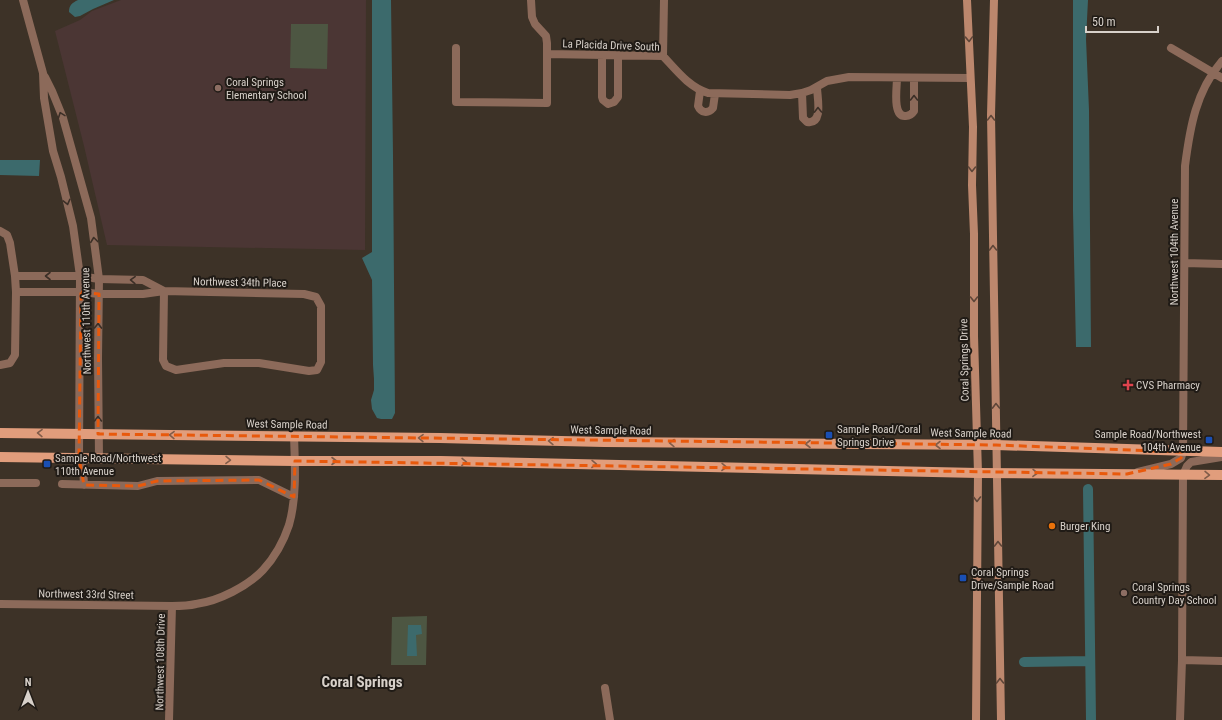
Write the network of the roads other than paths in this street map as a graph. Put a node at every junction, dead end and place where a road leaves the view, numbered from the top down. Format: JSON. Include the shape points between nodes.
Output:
{"nodes":[{"id":1,"x":23,"y":0,"type":"edge"},
{"id":2,"x":530,"y":0,"type":"edge"},
{"id":3,"x":664,"y":0,"type":"edge"},
{"id":4,"x":967,"y":0,"type":"edge"},
{"id":5,"x":994,"y":0,"type":"edge"},
{"id":6,"x":456,"y":48,"type":"dead end"},
{"id":7,"x":1171,"y":48,"type":"dead end"},
{"id":8,"x":547,"y":54,"type":"junction"},
{"id":9,"x":602,"y":55,"type":"junction"},
{"id":10,"x":618,"y":56,"type":"junction"},
{"id":11,"x":663,"y":56,"type":"junction"},
{"id":12,"x":1222,"y":61,"type":"edge"},
{"id":13,"x":1212,"y":72,"type":"junction"},
{"id":14,"x":43,"y":73,"type":"junction"},
{"id":15,"x":897,"y":78,"type":"junction"},
{"id":16,"x":914,"y":78,"type":"junction"},
{"id":17,"x":970,"y":78,"type":"junction"},
{"id":18,"x":1222,"y":78,"type":"edge"},
{"id":19,"x":817,"y":87,"type":"junction"},
{"id":20,"x":700,"y":90,"type":"junction"},
{"id":21,"x":802,"y":93,"type":"junction"},
{"id":22,"x":715,"y":94,"type":"junction"},
{"id":23,"x":3,"y":233,"type":"edge"},
{"id":24,"x":1185,"y":263,"type":"junction"},
{"id":25,"x":1222,"y":264,"type":"edge"},
{"id":26,"x":15,"y":276,"type":"junction"},
{"id":27,"x":80,"y":276,"type":"junction"},
{"id":28,"x":99,"y":279,"type":"junction"},
{"id":29,"x":164,"y":291,"type":"junction"},
{"id":30,"x":16,"y":292,"type":"junction"},
{"id":31,"x":81,"y":292,"type":"junction"},
{"id":32,"x":99,"y":294,"type":"junction"},
{"id":33,"x":0,"y":365,"type":"edge"},
{"id":34,"x":0,"y":433,"type":"edge"},
{"id":35,"x":79,"y":434,"type":"junction"},
{"id":36,"x":98,"y":434,"type":"junction"},
{"id":37,"x":294,"y":436,"type":"junction"},
{"id":38,"x":977,"y":445,"type":"junction"},
{"id":39,"x":996,"y":445,"type":"junction"},
{"id":40,"x":1183,"y":452,"type":"junction"},
{"id":41,"x":1222,"y":452,"type":"edge"},
{"id":42,"x":0,"y":457,"type":"edge"},
{"id":43,"x":1222,"y":457,"type":"edge"},
{"id":44,"x":79,"y":458,"type":"junction"},
{"id":45,"x":99,"y":458,"type":"junction"},
{"id":46,"x":295,"y":461,"type":"junction"},
{"id":47,"x":978,"y":473,"type":"junction"},
{"id":48,"x":996,"y":473,"type":"junction"},
{"id":49,"x":1127,"y":474,"type":"junction"},
{"id":50,"x":1183,"y":475,"type":"junction"},
{"id":51,"x":1222,"y":476,"type":"edge"},
{"id":52,"x":0,"y":483,"type":"edge"},
{"id":53,"x":36,"y":483,"type":"dead end"},
{"id":54,"x":62,"y":484,"type":"dead end"},
{"id":55,"x":84,"y":485,"type":"junction"},
{"id":56,"x":294,"y":497,"type":"junction"},
{"id":57,"x":0,"y":604,"type":"edge"},
{"id":58,"x":172,"y":606,"type":"junction"},
{"id":59,"x":1182,"y":660,"type":"junction"},
{"id":60,"x":1222,"y":661,"type":"edge"},
{"id":61,"x":605,"y":688,"type":"dead end"},
{"id":62,"x":169,"y":720,"type":"edge"},
{"id":63,"x":610,"y":720,"type":"edge"},
{"id":64,"x":976,"y":720,"type":"edge"},
{"id":65,"x":1001,"y":720,"type":"edge"},
{"id":66,"x":1180,"y":720,"type":"edge"}],
"edges":[{"from":1,"to":14,"type":"street","name":"Northwest 110th Avenue"},
{"from":2,"to":8,"type":"street","via":[[535,24],[546,36]]},
{"from":3,"to":11,"type":"street"},
{"from":4,"to":17,"type":"main road","name":"Coral Springs Drive","one_way":true},
{"from":39,"to":5,"type":"main road","one_way":true,"via":[[991,115]]},
{"from":6,"to":8,"type":"street","name":"La Placida Drive South","via":[[456,102],[547,103]]},
{"from":7,"to":13,"type":"street"},
{"from":8,"to":9,"type":"street","name":"La Placida Drive South"},
{"from":9,"to":10,"type":"street","name":"La Placida Drive South"},
{"from":9,"to":10,"type":"street","via":[[602,100],[608,104],[618,97]]},
{"from":10,"to":11,"type":"street","name":"La Placida Drive South"},
{"from":11,"to":20,"type":"street","name":"La Placida Drive South","via":[[688,82]]},
{"from":12,"to":13,"type":"street","name":"Northwest 104th Avenue"},
{"from":13,"to":18,"type":"street"},
{"from":13,"to":24,"type":"street","name":"Northwest 104th Avenue","via":[[1195,113],[1185,166]]},
{"from":14,"to":27,"type":"street","name":"Northwest 110th Avenue","one_way":true,"via":[[44,98],[53,152],[73,226]]},
{"from":28,"to":14,"type":"street","name":"Northwest 110th Avenue","one_way":true,"via":[[87,203],[63,118]]},
{"from":15,"to":16,"type":"street","name":"La Placida Drive South"},
{"from":15,"to":16,"type":"street","one_way":true,"via":[[897,108],[900,115],[904,116],[911,115],[914,111]]},
{"from":15,"to":19,"type":"street","name":"La Placida Drive South","via":[[849,77],[827,81]]},
{"from":16,"to":17,"type":"street","name":"La Placida Drive South"},
{"from":17,"to":38,"type":"main road","name":"Coral Springs Drive","one_way":true},
{"from":19,"to":21,"type":"street","name":"La Placida Drive South"},
{"from":21,"to":19,"type":"street","one_way":true,"via":[[803,118],[807,122],[813,122],[818,115]]},
{"from":20,"to":22,"type":"street","name":"La Placida Drive South"},
{"from":20,"to":22,"type":"street","via":[[698,106],[704,112],[713,108]]},
{"from":21,"to":22,"type":"street","name":"La Placida Drive South"},
{"from":23,"to":26,"type":"street","via":[[10,243]]},
{"from":24,"to":25,"type":"street"},
{"from":24,"to":40,"type":"street","name":"Northwest 104th Avenue"},
{"from":27,"to":26,"type":"street","name":"Northwest 34th Place","one_way":true},
{"from":26,"to":30,"type":"street"},
{"from":27,"to":28,"type":"street","name":"Northwest 34th Place"},
{"from":27,"to":31,"type":"street","name":"Northwest 110th Avenue"},
{"from":29,"to":28,"type":"street","name":"Northwest 34th Place","one_way":true,"via":[[143,280]]},
{"from":28,"to":32,"type":"street","name":"Northwest 110th Avenue"},
{"from":29,"to":29,"type":"street","name":"Northwest 34th Place","via":[[304,294],[316,297],[321,306],[321,362],[317,370],[309,371],[259,363],[224,363],[176,370],[166,366],[163,360]]},
{"from":29,"to":32,"type":"street","name":"Northwest 34th Place","via":[[143,294]]},
{"from":30,"to":31,"type":"street","name":"Northwest 34th Place"},
{"from":30,"to":33,"type":"street","via":[[15,355],[10,363]]},
{"from":31,"to":32,"type":"street","name":"Northwest 34th Place"},
{"from":31,"to":35,"type":"street","name":"Northwest 110th Avenue"},
{"from":36,"to":32,"type":"street","name":"Northwest 110th Avenue","one_way":true},
{"from":35,"to":34,"type":"main road","name":"West Sample Road","one_way":true},
{"from":35,"to":36,"type":"main road","name":"West Sample Road"},
{"from":35,"to":44,"type":"street","name":"Northwest 110th Avenue"},
{"from":37,"to":36,"type":"main road","name":"West Sample Road","one_way":true},
{"from":36,"to":45,"type":"street","name":"Northwest 110th Avenue"},
{"from":38,"to":37,"type":"main road","name":"West Sample Road","one_way":true},
{"from":37,"to":46,"type":"street","name":"Northwest 108th Drive"},
{"from":38,"to":39,"type":"main road","name":"West Sample Road"},
{"from":38,"to":47,"type":"main road","name":"Coral Springs Drive"},
{"from":39,"to":40,"type":"main road","name":"West Sample Road"},
{"from":39,"to":48,"type":"main road"},
{"from":40,"to":41,"type":"main road","name":"West Sample Road"},
{"from":40,"to":49,"type":"street","via":[[1181,458],[1171,464]]},
{"from":42,"to":44,"type":"main road"},
{"from":43,"to":50,"type":"street","via":[[1192,462]]},
{"from":44,"to":45,"type":"main road"},
{"from":44,"to":55,"type":"street","name":"Northwest 110th Avenue","via":[[83,467]]},
{"from":45,"to":46,"type":"main road","one_way":true},
{"from":46,"to":47,"type":"main road","one_way":true,"via":[[441,461]]},
{"from":46,"to":56,"type":"street","name":"Northwest 108th Drive"},
{"from":47,"to":48,"type":"main road"},
{"from":47,"to":64,"type":"main road","name":"Coral Springs Drive","one_way":true},
{"from":48,"to":49,"type":"main road","one_way":true},
{"from":65,"to":48,"type":"main road","one_way":true},
{"from":49,"to":50,"type":"main road"},
{"from":50,"to":51,"type":"main road","one_way":true},
{"from":50,"to":59,"type":"street"},
{"from":52,"to":53,"type":"street"},
{"from":54,"to":55,"type":"street"},
{"from":55,"to":56,"type":"street","via":[[138,486],[157,481],[258,480]]},
{"from":56,"to":58,"type":"street","name":"Northwest 108th Drive","via":[[289,524],[279,548],[263,570],[243,586],[221,598],[197,604]]},
{"from":57,"to":58,"type":"street","name":"Northwest 33rd Street"},
{"from":58,"to":62,"type":"street","name":"Northwest 108th Drive"},
{"from":59,"to":60,"type":"street"},
{"from":59,"to":66,"type":"street"},
{"from":61,"to":63,"type":"street"}]}
